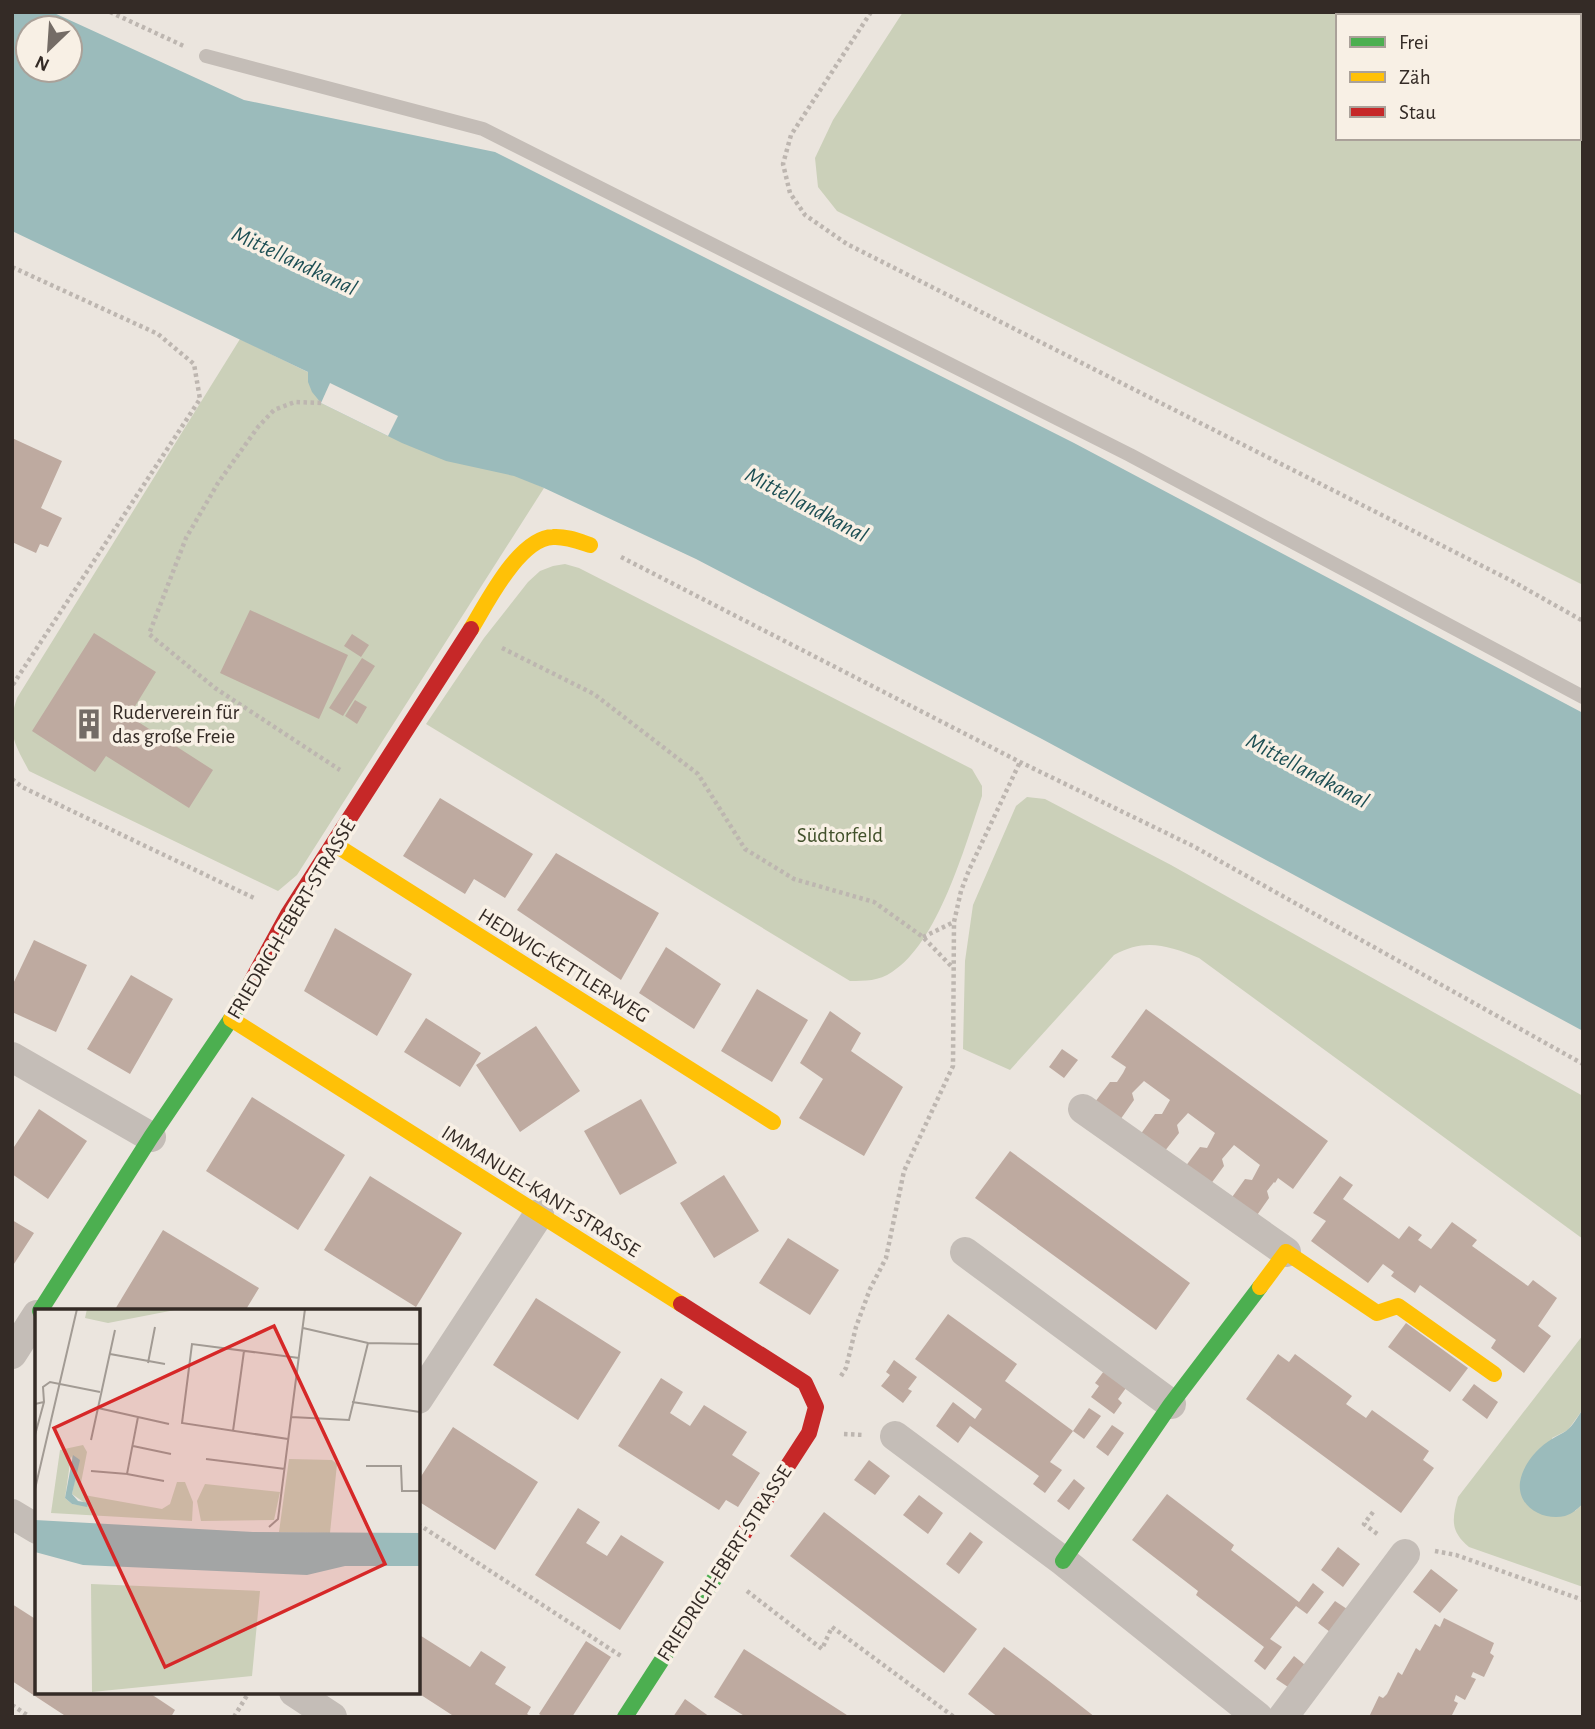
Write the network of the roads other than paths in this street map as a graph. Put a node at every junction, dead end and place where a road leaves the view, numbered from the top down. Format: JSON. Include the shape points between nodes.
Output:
{"nodes":[{"id":1,"x":206,"y":56,"type":"road end"},
{"id":2,"x":590,"y":545,"type":"road end"},
{"id":3,"x":1583,"y":697,"type":"edge"},
{"id":4,"x":334,"y":844,"type":"junction"},
{"id":5,"x":231,"y":1020,"type":"junction"},
{"id":6,"x":12,"y":1057,"type":"edge"},
{"id":7,"x":1083,"y":1109,"type":"dead end"},
{"id":8,"x":772,"y":1122,"type":"dead end"},
{"id":9,"x":151,"y":1137,"type":"junction"},
{"id":10,"x":539,"y":1214,"type":"junction"},
{"id":11,"x":965,"y":1252,"type":"dead end"},
{"id":12,"x":1286,"y":1252,"type":"junction"},
{"id":13,"x":41,"y":1309,"type":"edge"},
{"id":14,"x":35,"y":1318,"type":"edge"},
{"id":15,"x":12,"y":1354,"type":"edge"},
{"id":16,"x":1494,"y":1374,"type":"dead end"},
{"id":17,"x":420,"y":1395,"type":"edge"},
{"id":18,"x":1171,"y":1404,"type":"junction"},
{"id":19,"x":816,"y":1407,"type":"joint"},
{"id":20,"x":895,"y":1436,"type":"road end"},
{"id":21,"x":12,"y":1514,"type":"edge"},
{"id":22,"x":35,"y":1528,"type":"edge"},
{"id":23,"x":1405,"y":1554,"type":"road end"},
{"id":24,"x":1063,"y":1561,"type":"junction"},
{"id":25,"x":297,"y":1694,"type":"edge"},
{"id":26,"x":332,"y":1717,"type":"edge"},
{"id":27,"x":625,"y":1717,"type":"edge"},
{"id":28,"x":1258,"y":1717,"type":"edge"},
{"id":29,"x":1283,"y":1717,"type":"edge"}],
"edges":[{"from":1,"to":3,"type":"lane","via":[[482,129],[1130,455]]},
{"from":2,"to":4,"type":"street","name":"FRIEDRICH-EBERT-STRASSE","via":[[561,535],[540,538],[525,550]]},
{"from":4,"to":5,"type":"street","name":"FRIEDRICH-EBERT-STRASSE","via":[[288,914]]},
{"from":4,"to":8,"type":"street","name":"HEDWIG-KETTLER-WEG"},
{"from":5,"to":9,"type":"street","name":"FRIEDRICH-EBERT-STRASSE"},
{"from":5,"to":10,"type":"street","name":"IMMANUEL-KANT-STRASSE"},
{"from":6,"to":9,"type":"street"},
{"from":7,"to":12,"type":"street"},
{"from":9,"to":13,"type":"street","name":"FRIEDRICH-EBERT-STRASSE"},
{"from":10,"to":17,"type":"street"},
{"from":10,"to":19,"type":"street","name":"IMMANUEL-KANT-STRASSE","via":[[805,1383]]},
{"from":11,"to":18,"type":"street"},
{"from":12,"to":16,"type":"street","via":[[1377,1313],[1398,1307]]},
{"from":12,"to":18,"type":"street"},
{"from":14,"to":15,"type":"street"},
{"from":18,"to":24,"type":"street"},
{"from":19,"to":27,"type":"street","name":"FRIEDRICH-EBERT-STRASSE","via":[[808,1433]]},
{"from":20,"to":24,"type":"street"},
{"from":21,"to":22,"type":"street"},
{"from":23,"to":29,"type":"street"},
{"from":24,"to":28,"type":"street"},
{"from":25,"to":26,"type":"street"}]}
